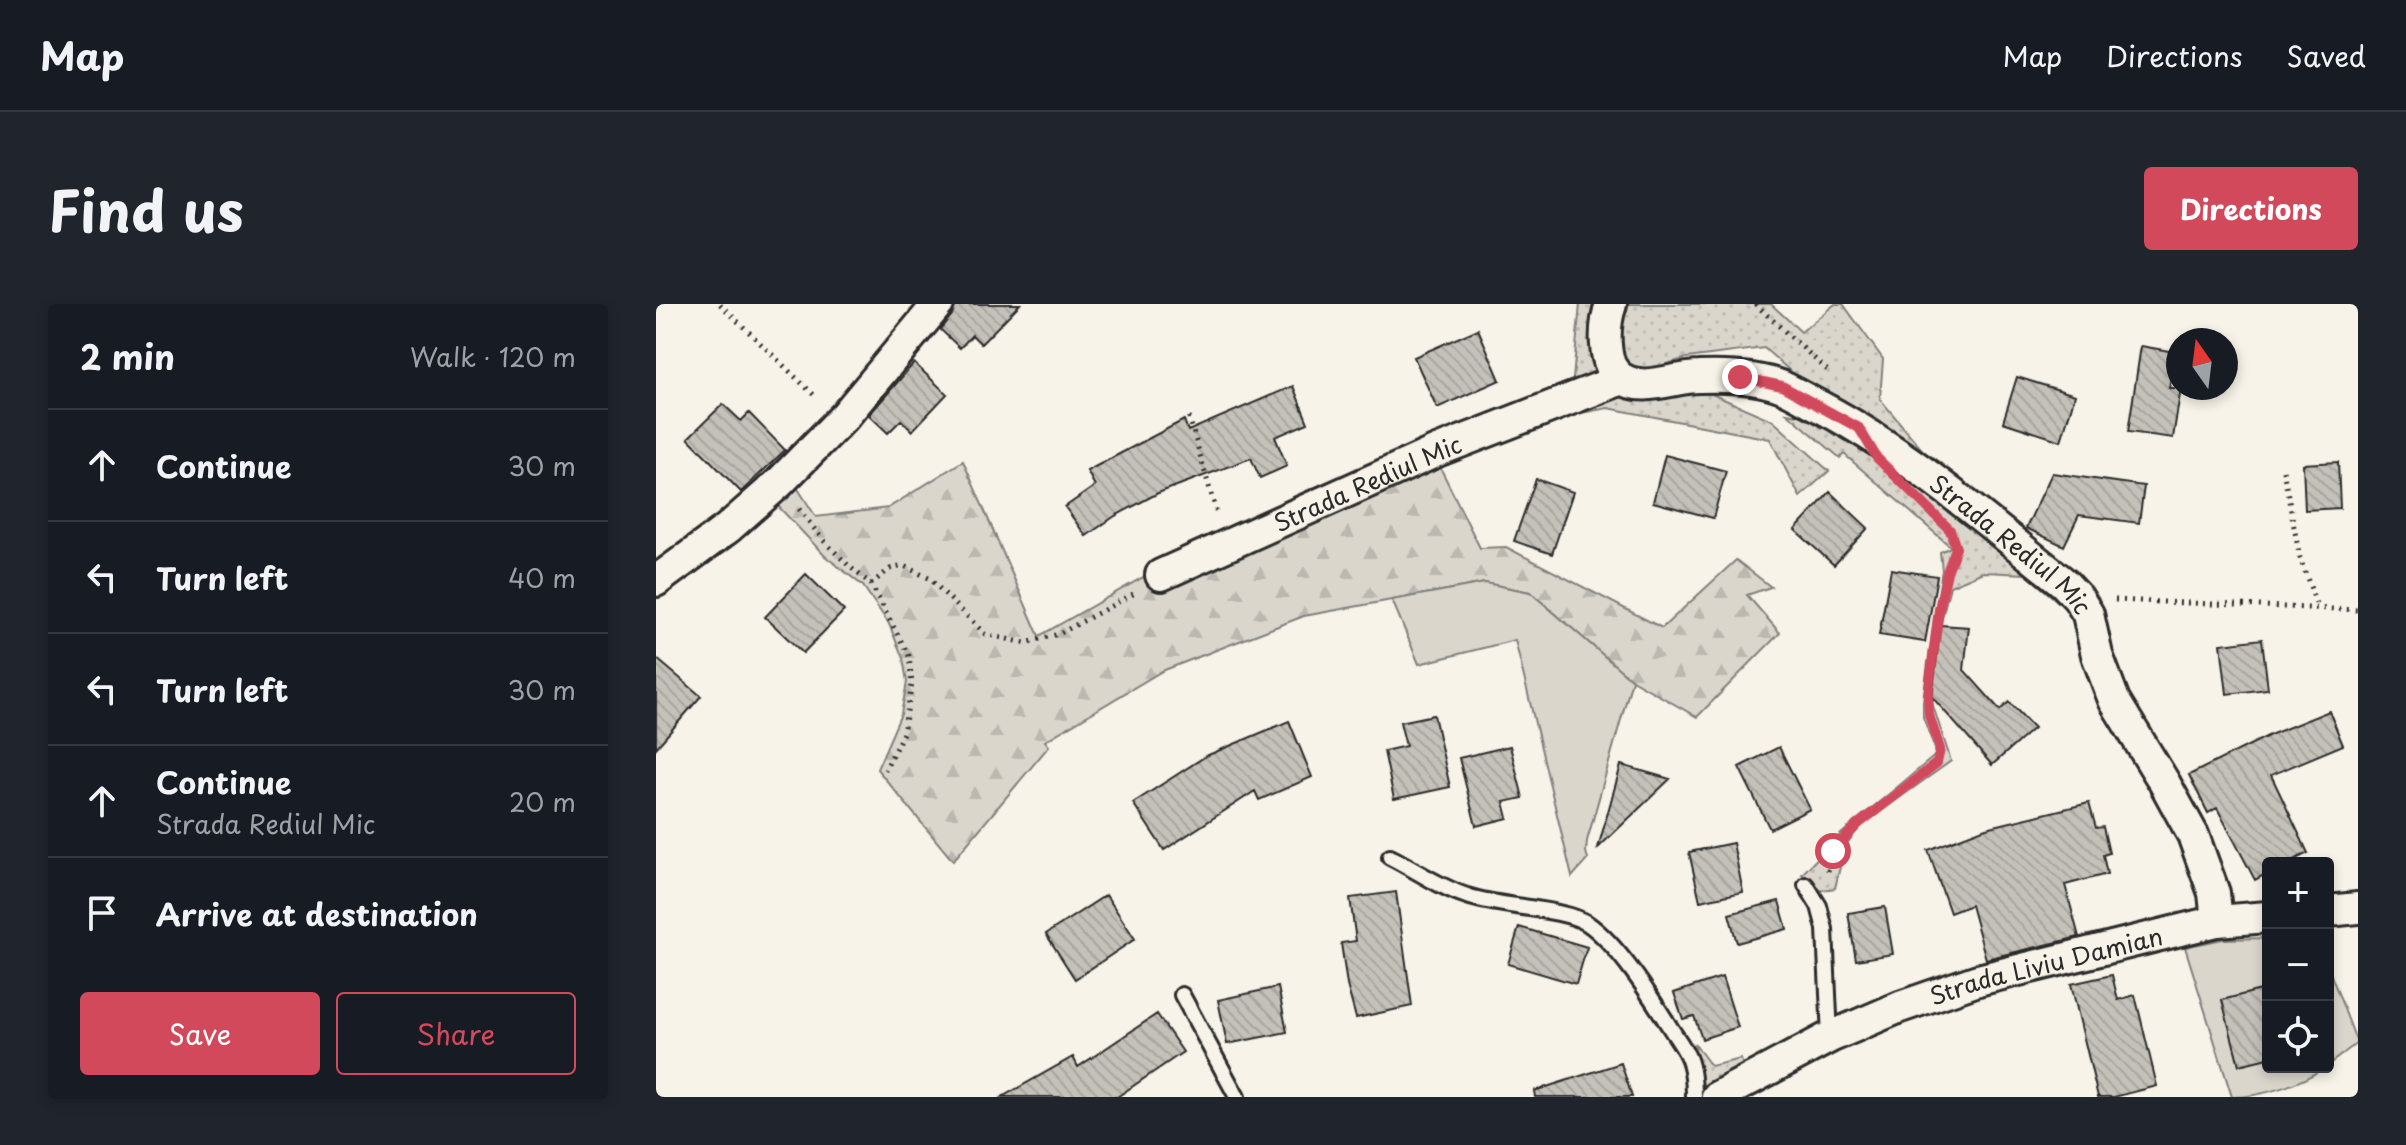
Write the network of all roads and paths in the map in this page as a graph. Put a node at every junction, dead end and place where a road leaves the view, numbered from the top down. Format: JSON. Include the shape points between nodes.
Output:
{"nodes":[{"id":1,"x":720,"y":304,"type":"edge"},
{"id":2,"x":938,"y":304,"type":"edge"},
{"id":3,"x":1611,"y":304,"type":"edge"},
{"id":4,"x":1622,"y":379,"type":"junction"},
{"id":5,"x":1189,"y":417,"type":"dead end"},
{"id":6,"x":840,"y":420,"type":"junction"},
{"id":7,"x":2283,"y":470,"type":"dead end"},
{"id":8,"x":779,"y":483,"type":"junction"},
{"id":9,"x":1950,"y":530,"type":"dead end"},
{"id":10,"x":1225,"y":546,"type":"junction"},
{"id":11,"x":1161,"y":575,"type":"joint"},
{"id":12,"x":656,"y":581,"type":"edge"},
{"id":13,"x":871,"y":584,"type":"junction"},
{"id":14,"x":2078,"y":598,"type":"junction"},
{"id":15,"x":2318,"y":609,"type":"junction"},
{"id":16,"x":2358,"y":610,"type":"edge"},
{"id":17,"x":885,"y":770,"type":"dead end"},
{"id":18,"x":1390,"y":857,"type":"dead end"},
{"id":19,"x":1806,"y":885,"type":"dead end"},
{"id":20,"x":1819,"y":906,"type":"junction"},
{"id":21,"x":2358,"y":908,"type":"edge"},
{"id":22,"x":2334,"y":910,"type":"edge"},
{"id":23,"x":2262,"y":917,"type":"edge"},
{"id":24,"x":2217,"y":921,"type":"junction"},
{"id":25,"x":1182,"y":995,"type":"dead end"},
{"id":26,"x":1830,"y":1037,"type":"junction"},
{"id":27,"x":1237,"y":1097,"type":"edge"},
{"id":28,"x":1694,"y":1097,"type":"edge"},
{"id":29,"x":1717,"y":1097,"type":"edge"}],
"edges":[{"from":1,"to":6,"type":"path"},
{"from":2,"to":6,"type":"street"},
{"from":3,"to":4,"type":"street","via":[[1604,331],[1609,361]]},
{"from":4,"to":10,"type":"street","name":"Strada Rediul Mic","via":[[1437,451]]},
{"from":4,"to":14,"type":"street","name":"Strada Rediul Mic","via":[[1635,385],[1740,377],[1782,386],[1899,454]]},
{"from":5,"to":10,"type":"path"},
{"from":6,"to":8,"type":"street"},
{"from":7,"to":15,"type":"path","via":[[2300,558]]},
{"from":8,"to":12,"type":"street"},
{"from":8,"to":13,"type":"path","via":[[823,540]]},
{"from":9,"to":20,"type":"path","via":[[1956,548],[1939,609],[1928,696],[1940,758],[1833,851]]},
{"from":10,"to":11,"type":"street","name":"Strada Rediul Mic"},
{"from":11,"to":13,"type":"path","via":[[1059,634],[1025,643],[985,634],[929,578],[904,566],[890,569]]},
{"from":13,"to":17,"type":"path","via":[[909,656],[912,684],[903,733]]},
{"from":14,"to":15,"type":"path"},
{"from":14,"to":24,"type":"street","name":"Strada Rediul Mic","via":[[2088,614],[2114,700],[2193,835],[2214,893]]},
{"from":15,"to":16,"type":"path"},
{"from":18,"to":28,"type":"lane","via":[[1467,896],[1585,922],[1607,941],[1688,1056]]},
{"from":19,"to":20,"type":"lane"},
{"from":20,"to":26,"type":"lane","via":[[1825,929]]},
{"from":21,"to":22,"type":"street"},
{"from":23,"to":24,"type":"street","name":"Strada Liviu Damian"},
{"from":24,"to":26,"type":"street","name":"Strada Liviu Damian","via":[[1978,980]]},
{"from":25,"to":27,"type":"lane"},
{"from":26,"to":29,"type":"street","name":"Strada Liviu Damian"}]}
